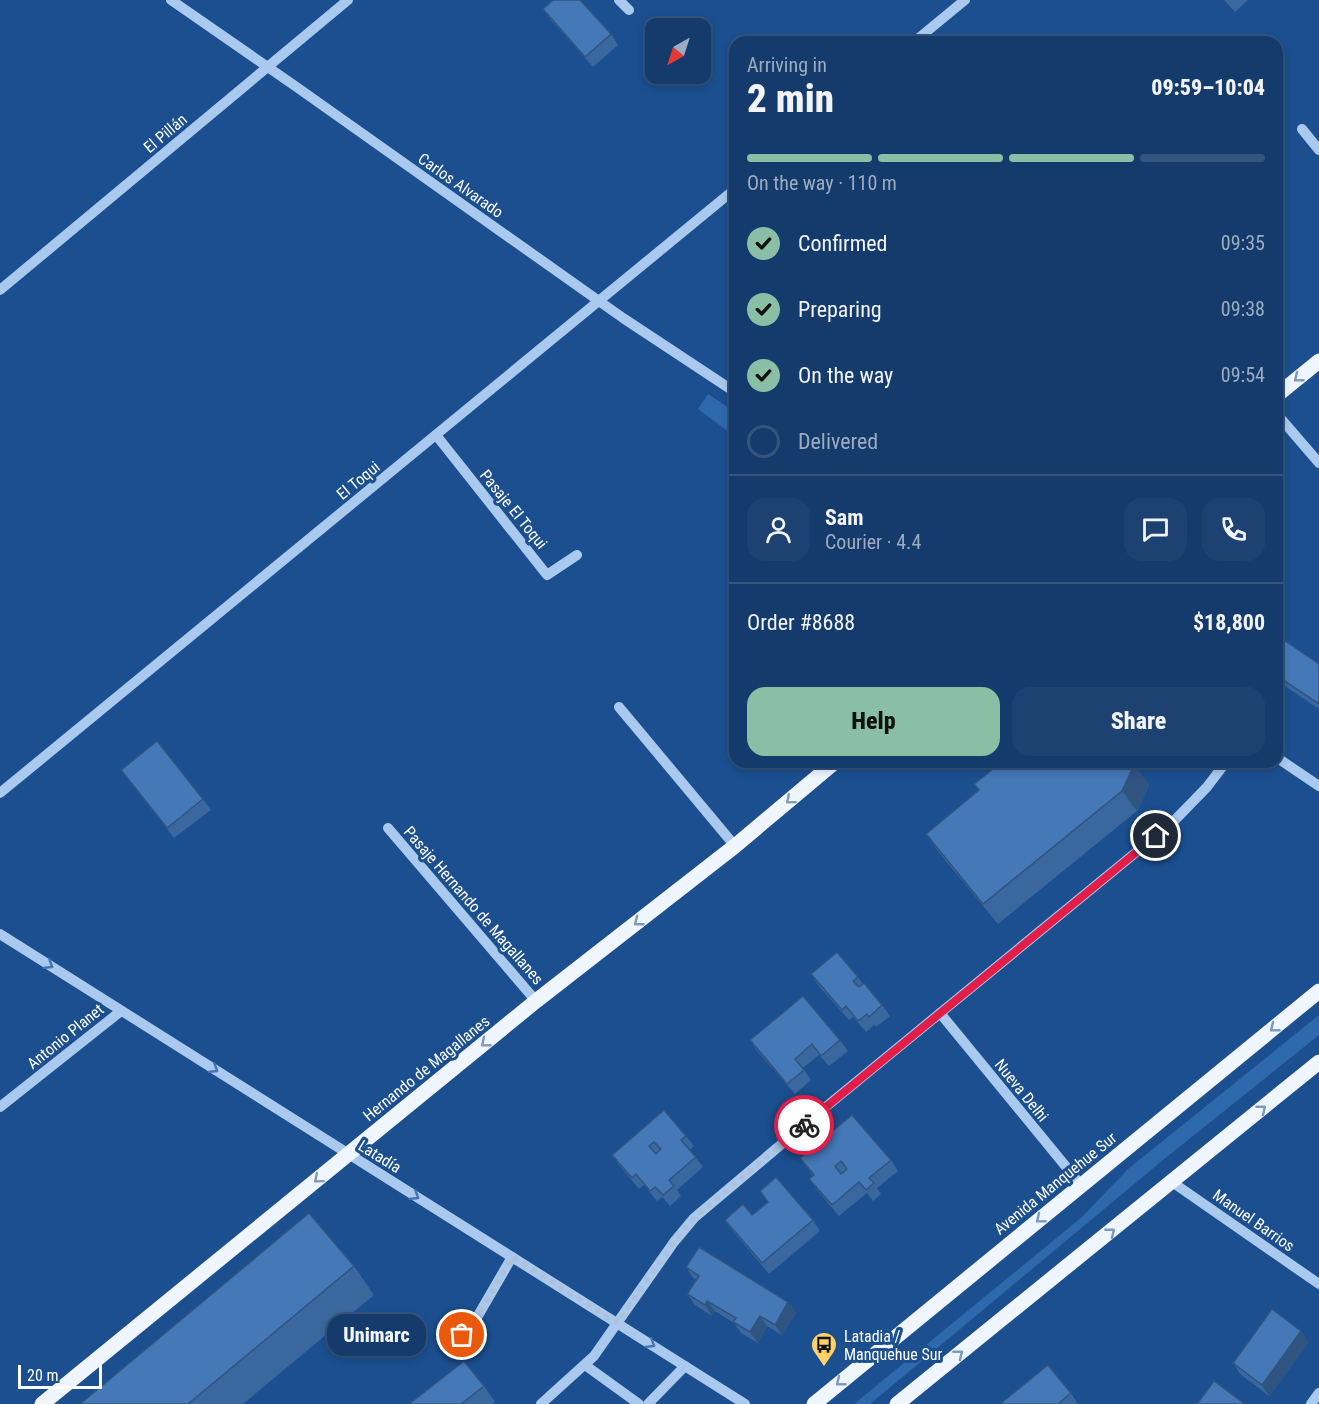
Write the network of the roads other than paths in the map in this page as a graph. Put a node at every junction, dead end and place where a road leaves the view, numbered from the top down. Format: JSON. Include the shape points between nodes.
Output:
{"nodes":[{"id":1,"x":171,"y":0,"type":"edge"},
{"id":2,"x":348,"y":0,"type":"edge"},
{"id":3,"x":619,"y":0,"type":"edge"},
{"id":4,"x":965,"y":0,"type":"edge"},
{"id":5,"x":629,"y":10,"type":"dead end"},
{"id":6,"x":921,"y":36,"type":"edge"},
{"id":7,"x":268,"y":67,"type":"junction"},
{"id":8,"x":1302,"y":129,"type":"dead end"},
{"id":9,"x":1319,"y":150,"type":"edge"},
{"id":10,"x":729,"y":194,"type":"edge"},
{"id":11,"x":0,"y":290,"type":"edge"},
{"id":12,"x":599,"y":301,"type":"junction"},
{"id":13,"x":1319,"y":361,"type":"edge"},
{"id":14,"x":729,"y":388,"type":"edge"},
{"id":15,"x":1283,"y":390,"type":"edge"},
{"id":16,"x":1283,"y":421,"type":"edge"},
{"id":17,"x":436,"y":435,"type":"junction"},
{"id":18,"x":1319,"y":463,"type":"edge"},
{"id":19,"x":577,"y":555,"type":"dead end"},
{"id":20,"x":619,"y":707,"type":"dead end"},
{"id":21,"x":1283,"y":763,"type":"edge"},
{"id":22,"x":828,"y":768,"type":"edge"},
{"id":23,"x":1221,"y":768,"type":"edge"},
{"id":24,"x":1319,"y":786,"type":"edge"},
{"id":25,"x":0,"y":793,"type":"edge"},
{"id":26,"x":388,"y":828,"type":"dead end"},
{"id":27,"x":735,"y":846,"type":"junction"},
{"id":28,"x":0,"y":934,"type":"edge"},
{"id":29,"x":1319,"y":991,"type":"edge"},
{"id":30,"x":537,"y":1000,"type":"junction"},
{"id":31,"x":121,"y":1011,"type":"junction"},
{"id":32,"x":940,"y":1013,"type":"junction"},
{"id":33,"x":1319,"y":1062,"type":"edge"},
{"id":34,"x":0,"y":1107,"type":"edge"},
{"id":35,"x":348,"y":1153,"type":"junction"},
{"id":36,"x":1172,"y":1182,"type":"junction"},
{"id":37,"x":1081,"y":1185,"type":"junction"},
{"id":38,"x":512,"y":1257,"type":"junction"},
{"id":39,"x":1319,"y":1284,"type":"edge"},
{"id":40,"x":617,"y":1323,"type":"junction"},
{"id":41,"x":441,"y":1333,"type":"dead end"},
{"id":42,"x":585,"y":1365,"type":"junction"},
{"id":43,"x":685,"y":1366,"type":"junction"},
{"id":44,"x":1319,"y":1394,"type":"edge"},
{"id":45,"x":42,"y":1404,"type":"edge"},
{"id":46,"x":541,"y":1404,"type":"edge"},
{"id":47,"x":639,"y":1404,"type":"edge"},
{"id":48,"x":648,"y":1404,"type":"edge"},
{"id":49,"x":745,"y":1404,"type":"edge"},
{"id":50,"x":813,"y":1404,"type":"edge"},
{"id":51,"x":897,"y":1404,"type":"edge"},
{"id":52,"x":1311,"y":1404,"type":"edge"}],
"edges":[{"from":1,"to":7,"type":"street","name":"Carlos Alvarado"},
{"from":2,"to":7,"type":"street","name":"El Pillán"},
{"from":3,"to":5,"type":"street"},
{"from":4,"to":6,"type":"street"},
{"from":7,"to":11,"type":"street","name":"El Pillán"},
{"from":7,"to":12,"type":"street","name":"Carlos Alvarado"},
{"from":8,"to":9,"type":"street"},
{"from":10,"to":12,"type":"street","name":"El Toqui"},
{"from":12,"to":14,"type":"street","name":"Carlos Alvarado"},
{"from":12,"to":17,"type":"street","name":"El Toqui"},
{"from":13,"to":15,"type":"main road","one_way":true},
{"from":16,"to":18,"type":"street"},
{"from":17,"to":19,"type":"street","name":"Pasaje El Toqui","via":[[547,575]]},
{"from":17,"to":25,"type":"street","name":"El Toqui"},
{"from":20,"to":27,"type":"street"},
{"from":21,"to":24,"type":"street"},
{"from":22,"to":27,"type":"main road","name":"Hernando de Magallanes","one_way":true},
{"from":23,"to":32,"type":"street","via":[[1173,822]]},
{"from":26,"to":30,"type":"street","name":"Pasaje Hernando de Magallanes"},
{"from":27,"to":30,"type":"main road","name":"Hernando de Magallanes","one_way":true},
{"from":28,"to":31,"type":"street","name":"Latadía","one_way":true},
{"from":29,"to":37,"type":"main road","name":"Avenida Manquehue Sur","one_way":true},
{"from":30,"to":35,"type":"main road","name":"Hernando de Magallanes","one_way":true},
{"from":31,"to":34,"type":"street","name":"Antonio Planet"},
{"from":31,"to":35,"type":"street","name":"Latadía","one_way":true},
{"from":32,"to":37,"type":"street","name":"Nueva Delhi"},
{"from":32,"to":40,"type":"street","via":[[694,1218]]},
{"from":36,"to":33,"type":"main road","one_way":true},
{"from":35,"to":38,"type":"street","name":"Latadía","one_way":true},
{"from":35,"to":45,"type":"main road","name":"Hernando de Magallanes","one_way":true},
{"from":36,"to":39,"type":"street","name":"Manuel Barrios"},
{"from":51,"to":36,"type":"main road","one_way":true},
{"from":37,"to":50,"type":"main road","name":"Avenida Manquehue Sur","one_way":true},
{"from":38,"to":40,"type":"street","name":"Latadía"},
{"from":38,"to":41,"type":"street","via":[[472,1326],[462,1335]]},
{"from":40,"to":42,"type":"street"},
{"from":40,"to":43,"type":"street","name":"Latadía","one_way":true},
{"from":42,"to":46,"type":"street"},
{"from":42,"to":47,"type":"street"},
{"from":43,"to":48,"type":"street"},
{"from":43,"to":49,"type":"street","name":"Latadía"},
{"from":44,"to":52,"type":"street"}]}
